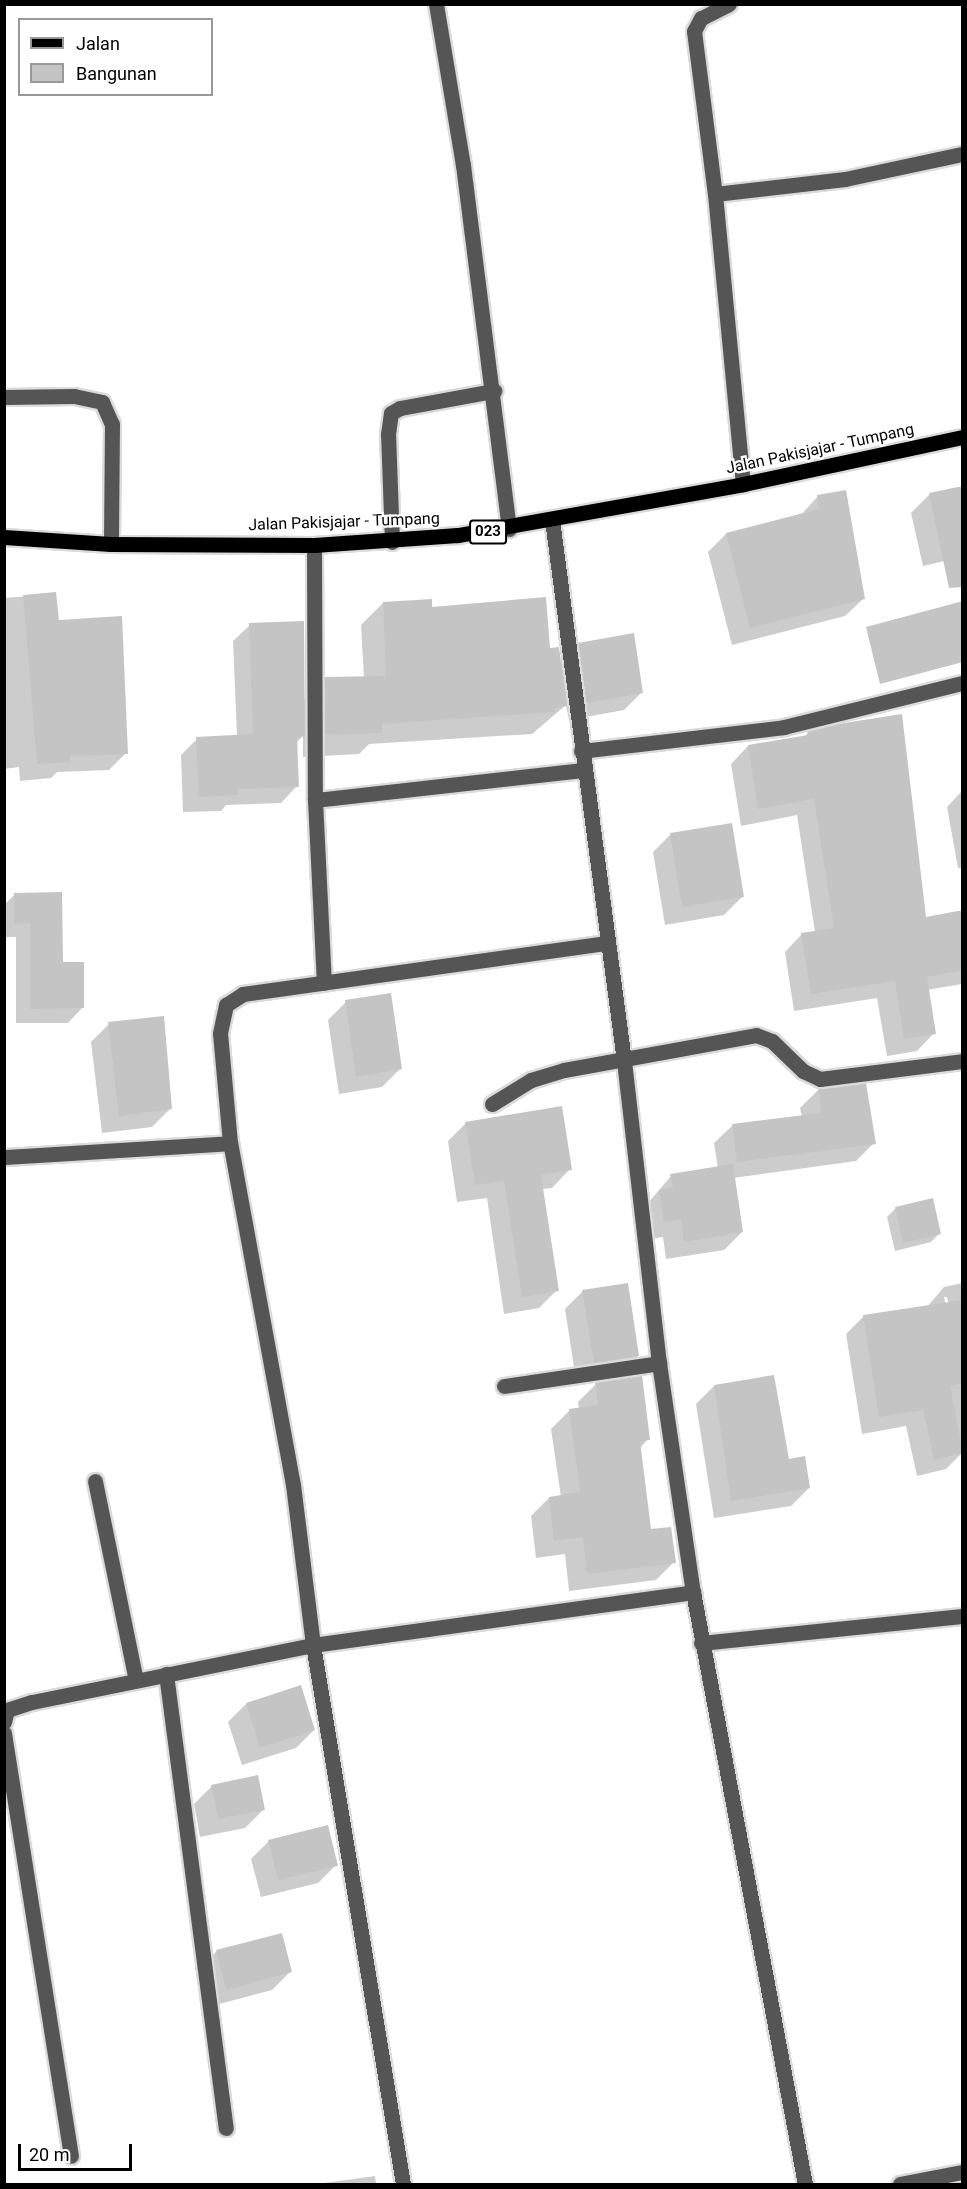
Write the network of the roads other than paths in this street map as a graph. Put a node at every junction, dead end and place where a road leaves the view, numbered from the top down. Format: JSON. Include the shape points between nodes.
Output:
{"nodes":[{"id":1,"x":436,"y":4,"type":"edge"},
{"id":2,"x":729,"y":4,"type":"edge"},
{"id":3,"x":963,"y":154,"type":"edge"},
{"id":4,"x":715,"y":194,"type":"junction"},
{"id":5,"x":494,"y":391,"type":"junction"},
{"id":6,"x":4,"y":397,"type":"edge"},
{"id":7,"x":963,"y":437,"type":"edge"},
{"id":8,"x":743,"y":484,"type":"junction"},
{"id":9,"x":552,"y":520,"type":"junction"},
{"id":10,"x":510,"y":529,"type":"junction"},
{"id":11,"x":4,"y":537,"type":"edge"},
{"id":12,"x":392,"y":542,"type":"junction"},
{"id":13,"x":111,"y":544,"type":"junction"},
{"id":14,"x":314,"y":545,"type":"junction"},
{"id":15,"x":963,"y":683,"type":"edge"},
{"id":16,"x":581,"y":751,"type":"junction"},
{"id":17,"x":584,"y":770,"type":"junction"},
{"id":18,"x":315,"y":800,"type":"junction"},
{"id":19,"x":606,"y":943,"type":"junction"},
{"id":20,"x":324,"y":983,"type":"junction"},
{"id":21,"x":624,"y":1061,"type":"junction"},
{"id":22,"x":963,"y":1062,"type":"edge"},
{"id":23,"x":492,"y":1104,"type":"dead end"},
{"id":24,"x":230,"y":1143,"type":"junction"},
{"id":25,"x":4,"y":1157,"type":"edge"},
{"id":26,"x":659,"y":1364,"type":"junction"},
{"id":27,"x":504,"y":1386,"type":"dead end"},
{"id":28,"x":94,"y":1481,"type":"dead end"},
{"id":29,"x":693,"y":1592,"type":"junction"},
{"id":30,"x":963,"y":1616,"type":"edge"},
{"id":31,"x":701,"y":1643,"type":"junction"},
{"id":32,"x":313,"y":1645,"type":"junction"},
{"id":33,"x":166,"y":1674,"type":"junction"},
{"id":34,"x":136,"y":1680,"type":"junction"},
{"id":35,"x":4,"y":1722,"type":"edge"},
{"id":36,"x":4,"y":1733,"type":"edge"},
{"id":37,"x":226,"y":2128,"type":"dead end"},
{"id":38,"x":72,"y":2156,"type":"dead end"},
{"id":39,"x":963,"y":2172,"type":"edge"},
{"id":40,"x":403,"y":2184,"type":"edge"},
{"id":41,"x":805,"y":2184,"type":"edge"},
{"id":42,"x":900,"y":2184,"type":"edge"}],
"edges":[{"from":1,"to":5,"type":"street"},
{"from":2,"to":4,"type":"street","via":[[700,18],[694,31]]},
{"from":3,"to":4,"type":"street","via":[[845,179]]},
{"from":4,"to":8,"type":"street"},
{"from":5,"to":10,"type":"street"},
{"from":5,"to":12,"type":"street","via":[[400,408],[391,413],[388,434]]},
{"from":6,"to":13,"type":"street","via":[[74,396],[102,402],[112,424]]},
{"from":7,"to":8,"type":"main road","name":"Jalan Pakisjajar - Tumpang","number":"023"},
{"from":8,"to":9,"type":"main road","name":"Jalan Pakisjajar - Tumpang","number":"023"},
{"from":9,"to":10,"type":"main road","name":"Jalan Pakisjajar - Tumpang","number":"023"},
{"from":9,"to":16,"type":"street"},
{"from":10,"to":12,"type":"main road","name":"Jalan Pakisjajar - Tumpang","number":"023"},
{"from":11,"to":13,"type":"main road","name":"Jalan Pakisjajar - Tumpang","number":"023"},
{"from":12,"to":14,"type":"main road","name":"Jalan Pakisjajar - Tumpang","number":"023"},
{"from":13,"to":14,"type":"main road","name":"Jalan Pakisjajar - Tumpang","number":"023"},
{"from":14,"to":18,"type":"street"},
{"from":15,"to":16,"type":"street","via":[[784,727]]},
{"from":16,"to":17,"type":"street"},
{"from":17,"to":18,"type":"street"},
{"from":17,"to":19,"type":"street"},
{"from":18,"to":20,"type":"street"},
{"from":19,"to":20,"type":"street"},
{"from":19,"to":21,"type":"street"},
{"from":20,"to":24,"type":"street","via":[[243,994],[226,1005],[220,1033]]},
{"from":21,"to":22,"type":"street","via":[[756,1035],[772,1041],[803,1071],[820,1079]]},
{"from":21,"to":23,"type":"street","via":[[547,1074]]},
{"from":21,"to":26,"type":"street"},
{"from":24,"to":25,"type":"street"},
{"from":24,"to":32,"type":"street","via":[[293,1485]]},
{"from":26,"to":27,"type":"street"},
{"from":26,"to":29,"type":"street"},
{"from":28,"to":34,"type":"street"},
{"from":29,"to":31,"type":"street"},
{"from":29,"to":32,"type":"street"},
{"from":30,"to":31,"type":"street"},
{"from":31,"to":41,"type":"street"},
{"from":32,"to":33,"type":"street"},
{"from":32,"to":40,"type":"street"},
{"from":33,"to":34,"type":"street"},
{"from":33,"to":37,"type":"street"},
{"from":34,"to":35,"type":"street","via":[[8,1710]]},
{"from":36,"to":38,"type":"street"},
{"from":39,"to":42,"type":"street"}]}
